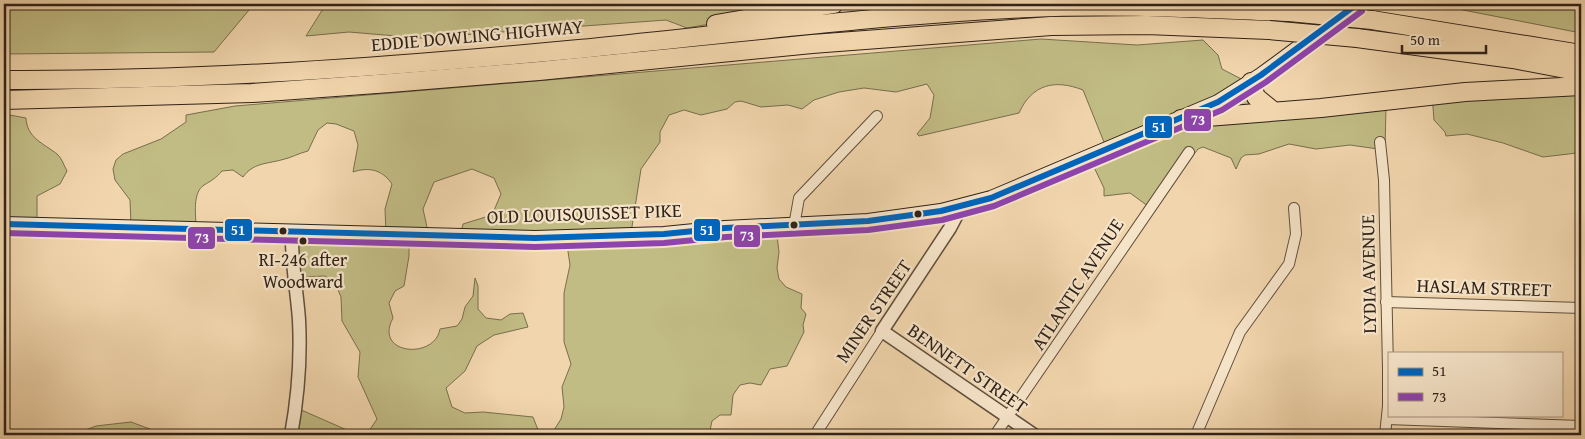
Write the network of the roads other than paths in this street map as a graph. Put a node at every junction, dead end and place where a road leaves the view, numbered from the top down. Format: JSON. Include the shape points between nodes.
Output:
{"nodes":[{"id":1,"x":834,"y":4,"type":"edge"},
{"id":2,"x":1357,"y":4,"type":"edge"},
{"id":3,"x":575,"y":49,"type":"junction"},
{"id":4,"x":1581,"y":54,"type":"edge"},
{"id":5,"x":1581,"y":72,"type":"edge"},
{"id":6,"x":4,"y":80,"type":"edge"},
{"id":7,"x":1251,"y":82,"type":"junction"},
{"id":8,"x":1581,"y":86,"type":"edge"},
{"id":9,"x":4,"y":100,"type":"edge"},
{"id":10,"x":1273,"y":111,"type":"junction"},
{"id":11,"x":877,"y":116,"type":"dead end"},
{"id":12,"x":1181,"y":118,"type":"junction"},
{"id":13,"x":1380,"y":142,"type":"dead end"},
{"id":14,"x":1189,"y":152,"type":"dead end"},
{"id":15,"x":961,"y":207,"type":"junction"},
{"id":16,"x":1294,"y":208,"type":"dead end"},
{"id":17,"x":4,"y":224,"type":"edge"},
{"id":18,"x":794,"y":226,"type":"junction"},
{"id":19,"x":292,"y":232,"type":"junction"},
{"id":20,"x":1386,"y":302,"type":"junction"},
{"id":21,"x":1581,"y":308,"type":"edge"},
{"id":22,"x":882,"y":331,"type":"junction"},
{"id":23,"x":1006,"y":417,"type":"junction"},
{"id":24,"x":1387,"y":419,"type":"junction"},
{"id":25,"x":1581,"y":426,"type":"edge"},
{"id":26,"x":292,"y":435,"type":"edge"},
{"id":27,"x":815,"y":435,"type":"edge"},
{"id":28,"x":995,"y":435,"type":"edge"},
{"id":29,"x":1034,"y":435,"type":"edge"},
{"id":30,"x":1196,"y":435,"type":"edge"},
{"id":31,"x":1385,"y":435,"type":"edge"}],
"edges":[{"from":1,"to":3,"type":"highway","via":[[662,31]]},
{"from":2,"to":7,"type":"main road","name":"OLD LOUISQUISSET PIKE"},
{"from":3,"to":4,"type":"highway","name":"EDDIE DOWLING HIGHWAY","bridge":true,"via":[[956,12],[1117,6],[1289,12],[1372,20]]},
{"from":3,"to":6,"type":"highway","name":"EDDIE DOWLING HIGHWAY","via":[[230,74]]},
{"from":5,"to":9,"type":"highway","bridge":true,"via":[[1513,59],[1357,38],[1147,24],[1052,26],[822,43],[539,71],[252,93]]},
{"from":7,"to":10,"type":"highway","via":[[1256,97]]},
{"from":7,"to":12,"type":"main road","name":"OLD LOUISQUISSET PIKE","via":[[1218,102]]},
{"from":8,"to":10,"type":"highway","via":[[1464,92]]},
{"from":10,"to":12,"type":"highway"},
{"from":11,"to":18,"type":"street","via":[[799,198]]},
{"from":12,"to":15,"type":"main road","name":"OLD LOUISQUISSET PIKE","via":[[991,198]]},
{"from":13,"to":20,"type":"street","name":"LYDIA AVENUE","via":[[1384,180]]},
{"from":14,"to":23,"type":"street","name":"ATLANTIC AVENUE"},
{"from":15,"to":18,"type":"main road","name":"OLD LOUISQUISSET PIKE","via":[[868,221]]},
{"from":15,"to":22,"type":"street","name":"MINER STREET"},
{"from":16,"to":30,"type":"street","via":[[1296,234],[1289,264],[1240,332]]},
{"from":17,"to":19,"type":"main road","name":"OLD LOUISQUISSET PIKE"},
{"from":18,"to":19,"type":"main road","name":"OLD LOUISQUISSET PIKE","via":[[535,238]]},
{"from":19,"to":26,"type":"street","via":[[299,322],[299,381]]},
{"from":20,"to":21,"type":"street","name":"HASLAM STREET"},
{"from":20,"to":24,"type":"street","name":"LYDIA AVENUE"},
{"from":22,"to":23,"type":"street","name":"BENNETT STREET"},
{"from":22,"to":27,"type":"street","name":"MINER STREET"},
{"from":23,"to":28,"type":"street","name":"ATLANTIC AVENUE"},
{"from":23,"to":29,"type":"street","name":"BENNETT STREET"},
{"from":24,"to":25,"type":"street"},
{"from":24,"to":31,"type":"street","name":"LYDIA AVENUE"}]}
